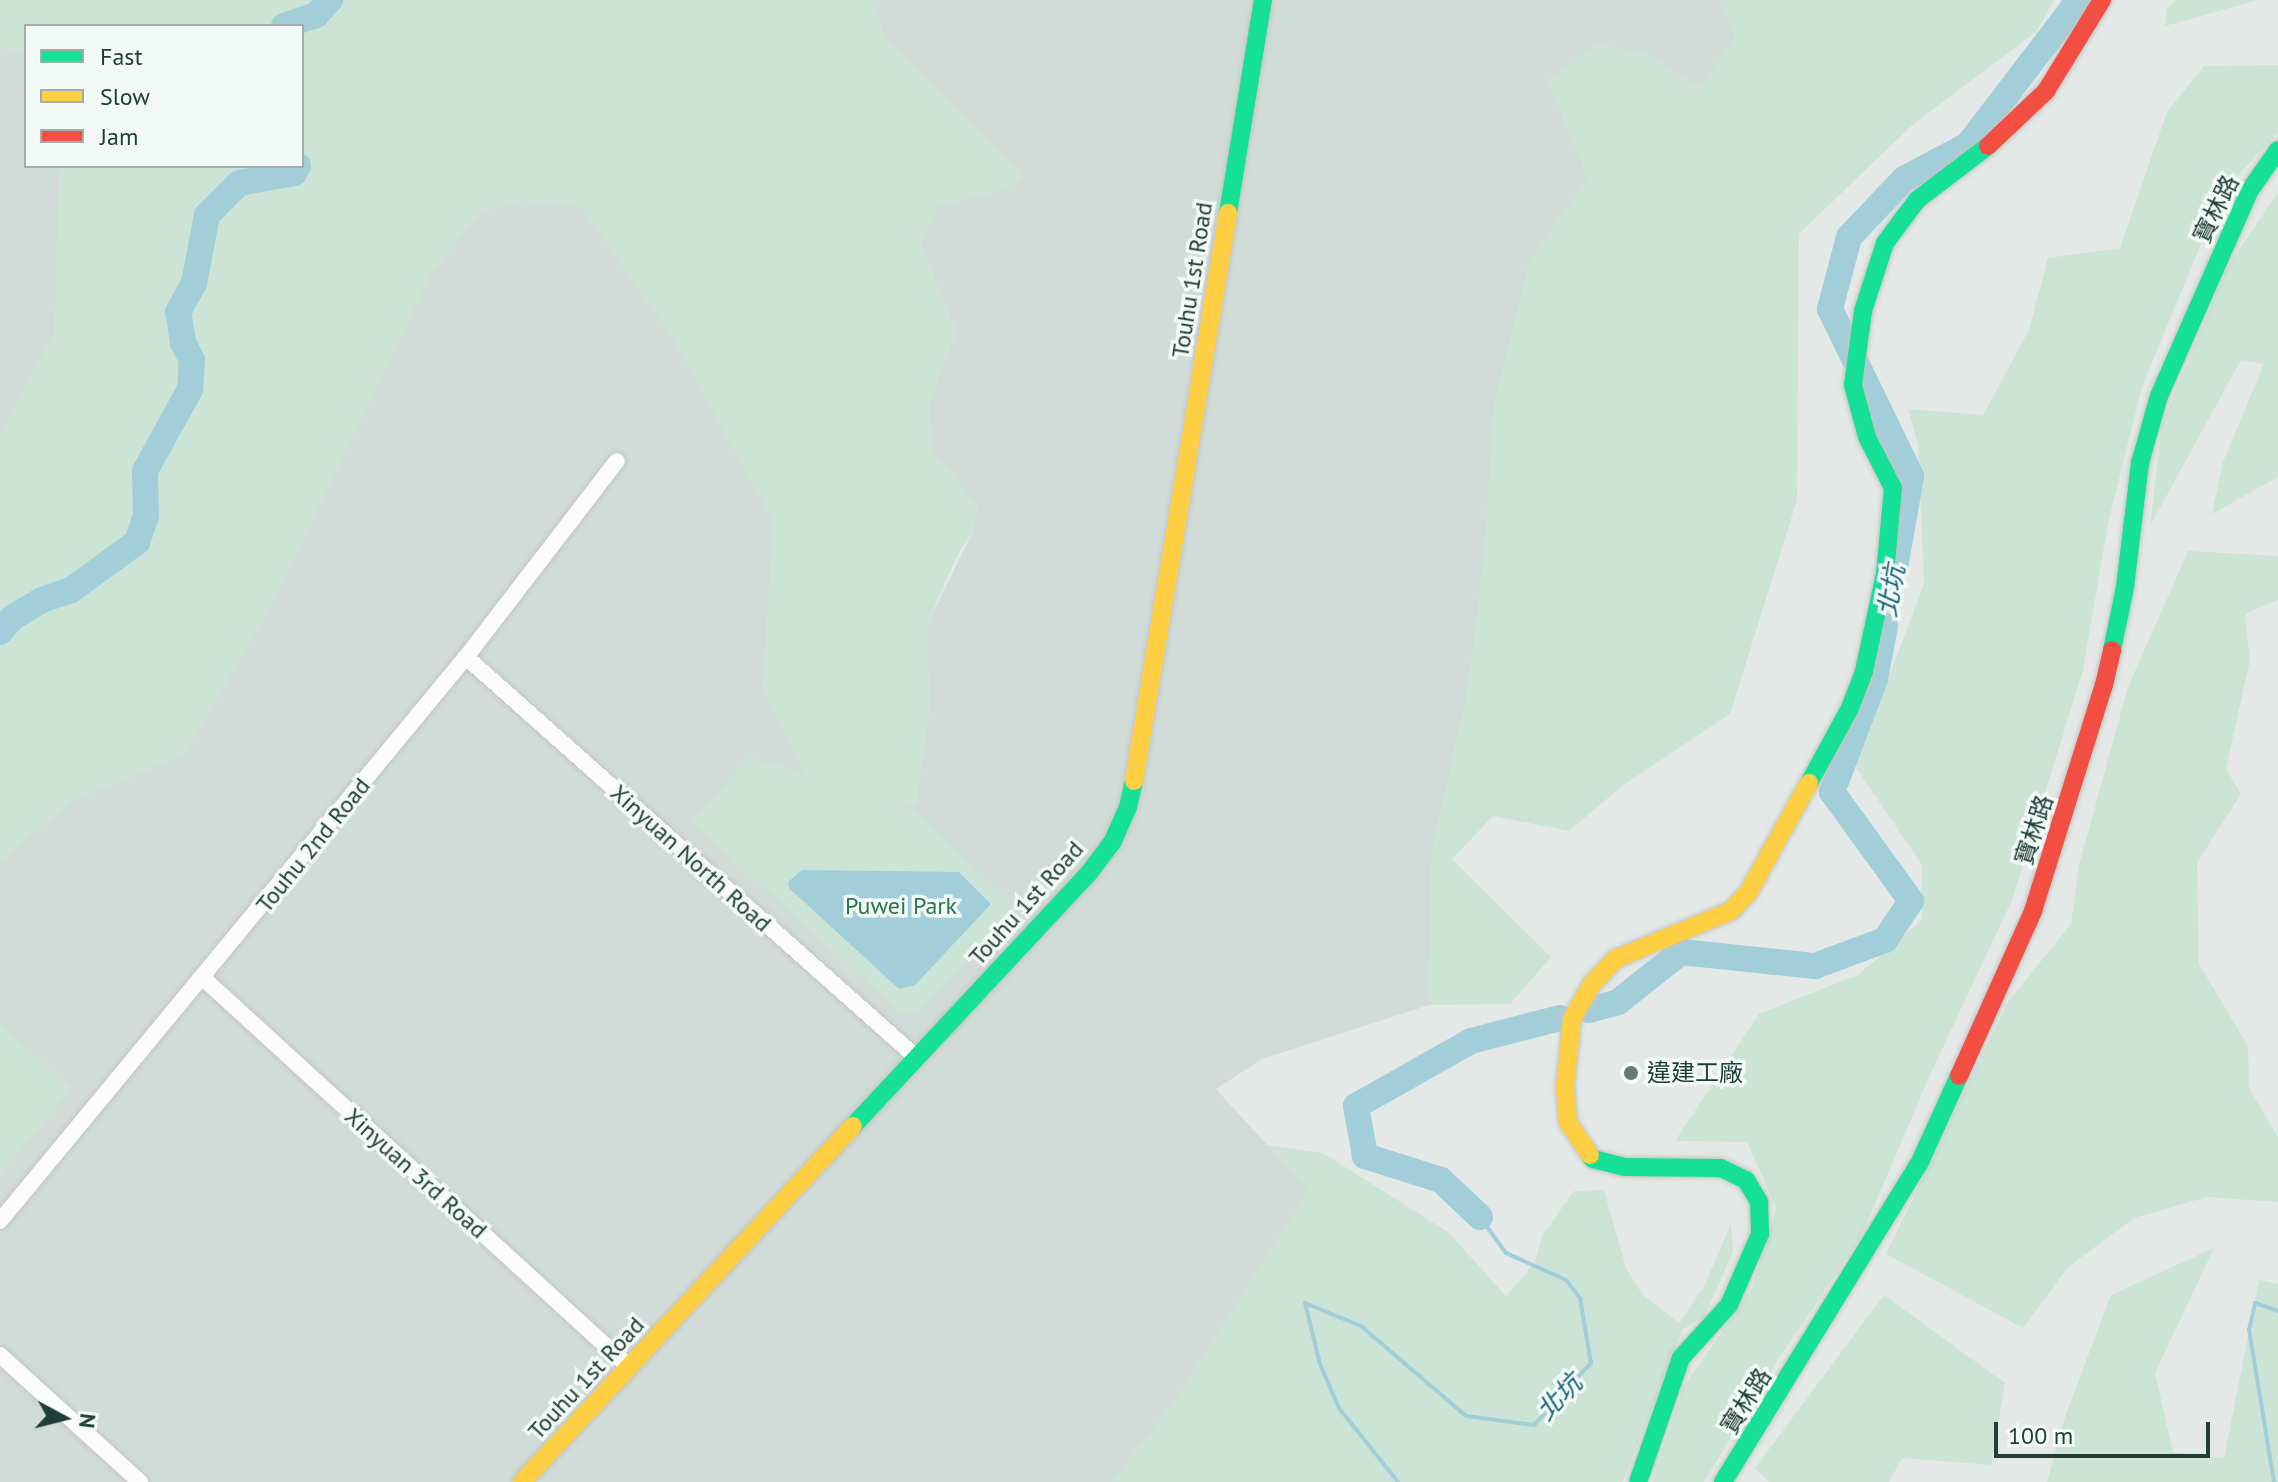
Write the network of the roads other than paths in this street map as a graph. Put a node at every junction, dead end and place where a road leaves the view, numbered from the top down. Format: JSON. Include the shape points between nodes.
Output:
{"nodes":[{"id":1,"x":1263,"y":0,"type":"edge"},
{"id":2,"x":2102,"y":0,"type":"edge"},
{"id":3,"x":2278,"y":150,"type":"edge"},
{"id":4,"x":617,"y":461,"type":"dead end"},
{"id":5,"x":466,"y":657,"type":"junction"},
{"id":6,"x":203,"y":978,"type":"junction"},
{"id":7,"x":917,"y":1058,"type":"junction"},
{"id":8,"x":0,"y":1221,"type":"edge"},
{"id":9,"x":0,"y":1355,"type":"edge"},
{"id":10,"x":629,"y":1367,"type":"junction"},
{"id":11,"x":140,"y":1482,"type":"edge"},
{"id":12,"x":522,"y":1482,"type":"edge"},
{"id":13,"x":1638,"y":1482,"type":"edge"},
{"id":14,"x":1723,"y":1482,"type":"edge"}],
"edges":[{"from":1,"to":7,"type":"street","name":"Touhu 1st Road","via":[[1128,807],[1112,843],[1089,873]]},
{"from":2,"to":13,"type":"street","via":[[2046,91],[2004,133],[1917,200],[1885,243],[1863,311],[1853,385],[1867,437],[1893,488],[1885,574],[1864,671],[1850,708],[1748,893],[1731,911],[1615,959],[1592,984],[1572,1019],[1565,1087],[1568,1122],[1593,1159],[1624,1167],[1721,1168],[1746,1180],[1759,1202],[1760,1234],[1729,1305],[1681,1358]]},
{"from":3,"to":14,"type":"street","name":"寶林路","via":[[2250,190],[2159,396],[2140,463],[2125,587],[2104,685],[2033,911],[1919,1164]]},
{"from":4,"to":5,"type":"street","name":"Touhu 2nd Road"},
{"from":5,"to":6,"type":"street","name":"Touhu 2nd Road"},
{"from":5,"to":7,"type":"street","name":"Xinyuan North Road"},
{"from":6,"to":8,"type":"street","name":"Touhu 2nd Road"},
{"from":6,"to":10,"type":"street","name":"Xinyuan 3rd Road"},
{"from":7,"to":10,"type":"street","name":"Touhu 1st Road"},
{"from":9,"to":11,"type":"street"},
{"from":10,"to":12,"type":"street","name":"Touhu 1st Road"}]}
